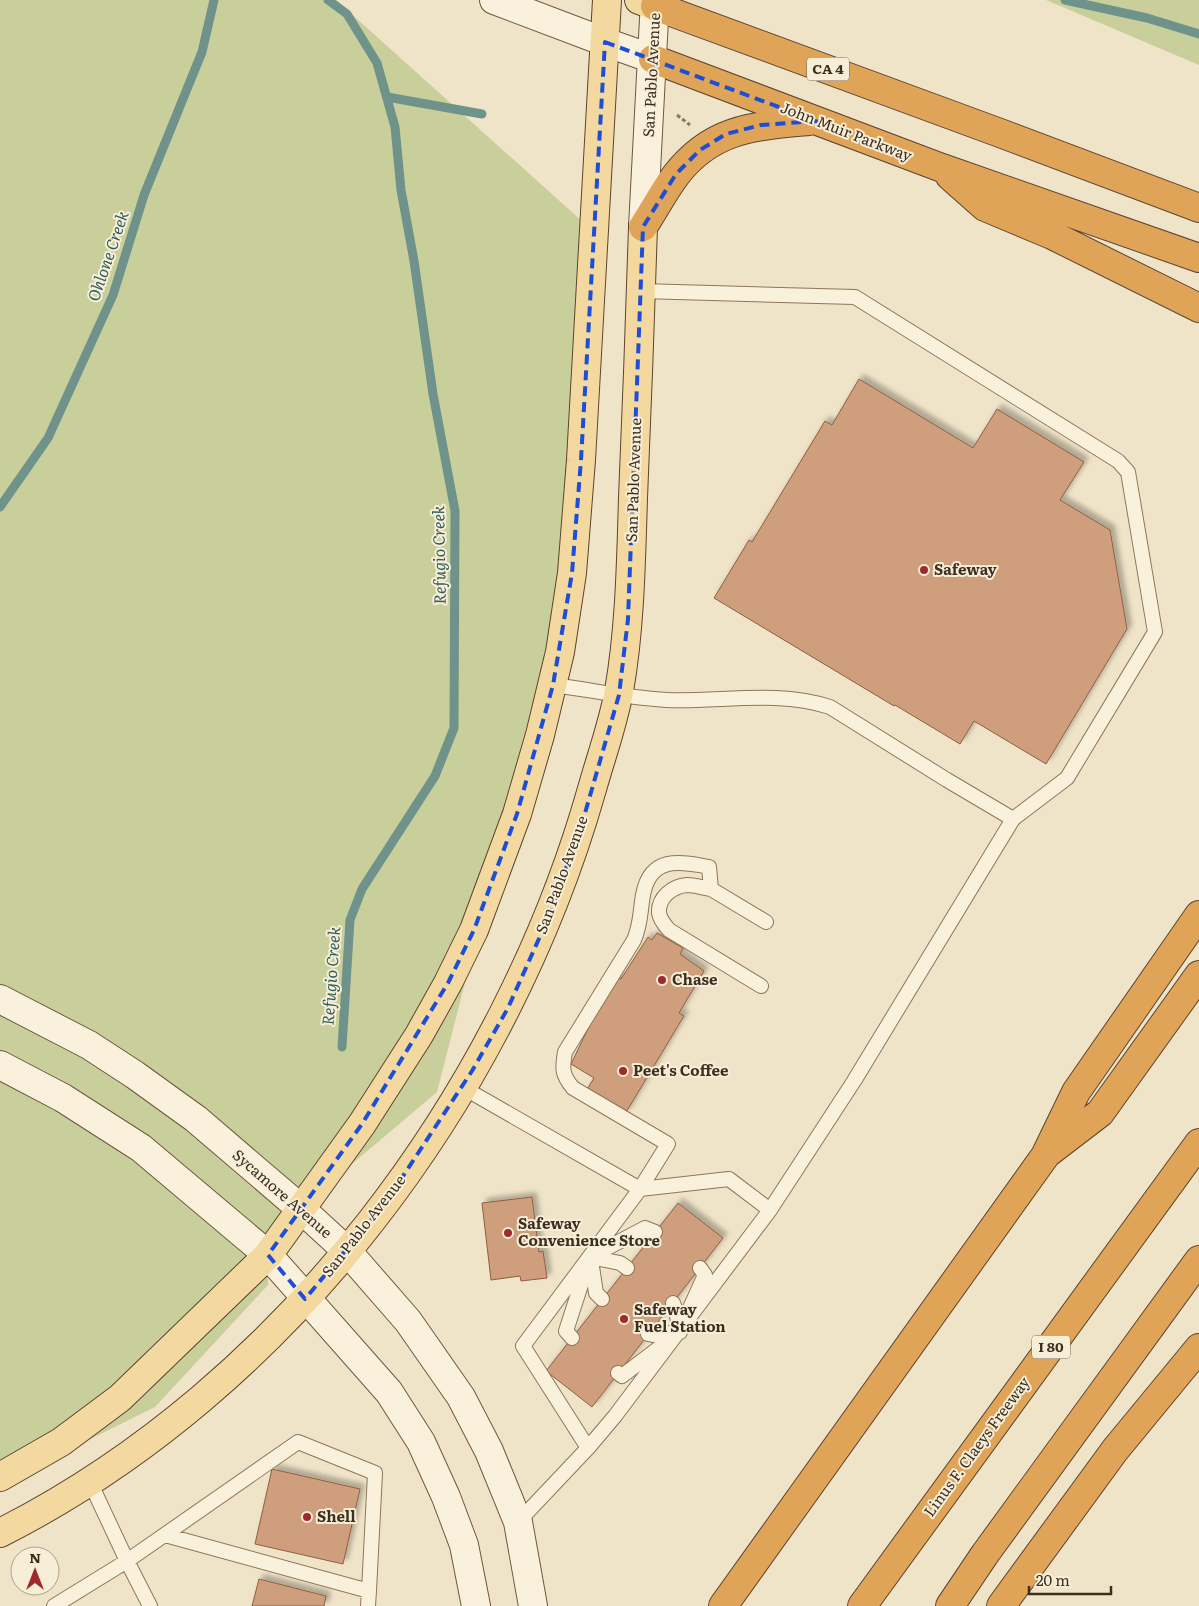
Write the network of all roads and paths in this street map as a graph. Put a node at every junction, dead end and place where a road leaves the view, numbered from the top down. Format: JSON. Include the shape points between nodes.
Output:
{"nodes":[{"id":1,"x":494,"y":0,"type":"edge"},
{"id":2,"x":607,"y":0,"type":"edge"},
{"id":3,"x":650,"y":2,"type":"edge"},
{"id":4,"x":604,"y":42,"type":"junction"},
{"id":5,"x":653,"y":59,"type":"junction"},
{"id":6,"x":673,"y":112,"type":"dead end"},
{"id":7,"x":816,"y":121,"type":"junction"},
{"id":8,"x":692,"y":126,"type":"dead end"},
{"id":9,"x":942,"y":168,"type":"junction"},
{"id":10,"x":1199,"y":208,"type":"edge"},
{"id":11,"x":643,"y":227,"type":"junction"},
{"id":12,"x":1199,"y":258,"type":"edge"},
{"id":13,"x":641,"y":291,"type":"junction"},
{"id":14,"x":1169,"y":292,"type":"junction"},
{"id":15,"x":1199,"y":308,"type":"edge"},
{"id":16,"x":1199,"y":329,"type":"edge"},
{"id":17,"x":553,"y":685,"type":"junction"},
{"id":18,"x":619,"y":695,"type":"junction"},
{"id":19,"x":1013,"y":819,"type":"junction"},
{"id":20,"x":711,"y":889,"type":"junction"},
{"id":21,"x":1199,"y":915,"type":"edge"},
{"id":22,"x":766,"y":922,"type":"dead end"},
{"id":23,"x":1199,"y":976,"type":"edge"},
{"id":24,"x":761,"y":986,"type":"dead end"},
{"id":25,"x":0,"y":999,"type":"edge"},
{"id":26,"x":0,"y":1065,"type":"edge"},
{"id":27,"x":462,"y":1087,"type":"junction"},
{"id":28,"x":1199,"y":1143,"type":"edge"},
{"id":29,"x":1045,"y":1156,"type":"junction"},
{"id":30,"x":640,"y":1189,"type":"junction"},
{"id":31,"x":300,"y":1208,"type":"junction"},
{"id":32,"x":770,"y":1210,"type":"junction"},
{"id":33,"x":654,"y":1232,"type":"dead end"},
{"id":34,"x":348,"y":1251,"type":"junction"},
{"id":35,"x":268,"y":1255,"type":"junction"},
{"id":36,"x":590,"y":1256,"type":"junction"},
{"id":37,"x":1199,"y":1260,"type":"edge"},
{"id":38,"x":627,"y":1268,"type":"dead end"},
{"id":39,"x":700,"y":1268,"type":"dead end"},
{"id":40,"x":305,"y":1299,"type":"junction"},
{"id":41,"x":602,"y":1299,"type":"dead end"},
{"id":42,"x":673,"y":1303,"type":"dead end"},
{"id":43,"x":680,"y":1332,"type":"junction"},
{"id":44,"x":648,"y":1334,"type":"dead end"},
{"id":45,"x":572,"y":1338,"type":"dead end"},
{"id":46,"x":1199,"y":1348,"type":"edge"},
{"id":47,"x":618,"y":1373,"type":"dead end"},
{"id":48,"x":588,"y":1448,"type":"junction"},
{"id":49,"x":0,"y":1477,"type":"edge"},
{"id":50,"x":90,"y":1482,"type":"junction"},
{"id":51,"x":518,"y":1522,"type":"junction"},
{"id":52,"x":0,"y":1533,"type":"edge"},
{"id":53,"x":165,"y":1535,"type":"junction"},
{"id":54,"x":127,"y":1561,"type":"junction"},
{"id":55,"x":369,"y":1591,"type":"junction"},
{"id":56,"x":54,"y":1606,"type":"edge"},
{"id":57,"x":150,"y":1606,"type":"edge"},
{"id":58,"x":368,"y":1606,"type":"edge"},
{"id":59,"x":476,"y":1606,"type":"edge"},
{"id":60,"x":533,"y":1606,"type":"edge"},
{"id":61,"x":723,"y":1606,"type":"edge"},
{"id":62,"x":862,"y":1606,"type":"edge"},
{"id":63,"x":950,"y":1606,"type":"edge"},
{"id":64,"x":1001,"y":1606,"type":"edge"}],
"edges":[{"from":1,"to":4,"type":"main road","name":"John Muir Parkway"},
{"from":2,"to":4,"type":"main road"},
{"from":3,"to":5,"type":"main road","name":"San Pablo Avenue"},
{"from":3,"to":10,"type":"highway","number":"CA 4"},
{"from":4,"to":5,"type":"main road","name":"John Muir Parkway"},
{"from":4,"to":17,"type":"main road","via":[[581,460],[572,573]]},
{"from":5,"to":7,"type":"highway","name":"John Muir Parkway"},
{"from":5,"to":11,"type":"main road","name":"San Pablo Avenue"},
{"from":6,"to":8,"type":"path"},
{"from":7,"to":9,"type":"highway","name":"John Muir Parkway"},
{"from":7,"to":11,"type":"highway","via":[[761,125],[726,134],[700,150],[676,174]]},
{"from":9,"to":12,"type":"highway","name":"John Muir Parkway"},
{"from":9,"to":14,"type":"highway","via":[[985,207],[1052,235]]},
{"from":11,"to":13,"type":"main road","name":"San Pablo Avenue"},
{"from":13,"to":18,"type":"main road","name":"San Pablo Avenue","via":[[628,619]]},
{"from":13,"to":19,"type":"lane","via":[[855,297],[1118,461],[1128,472],[1155,632],[1067,778]]},
{"from":14,"to":15,"type":"highway"},
{"from":14,"to":16,"type":"highway"},
{"from":17,"to":18,"type":"lane"},
{"from":17,"to":31,"type":"main road","via":[[517,814],[474,930],[419,1036],[362,1124]]},
{"from":18,"to":19,"type":"lane","via":[[668,700],[783,697],[810,700],[830,707]]},
{"from":18,"to":27,"type":"main road","name":"San Pablo Avenue","via":[[583,820],[550,914],[508,1008]]},
{"from":19,"to":32,"type":"lane","via":[[854,1081]]},
{"from":20,"to":22,"type":"lane"},
{"from":20,"to":24,"type":"lane","via":[[688,885],[666,893],[659,912],[662,922],[669,930]]},
{"from":20,"to":30,"type":"lane","via":[[709,867],[688,862],[672,862],[657,868],[646,880],[640,927],[565,1052],[562,1064],[565,1078],[573,1088],[668,1144]]},
{"from":21,"to":29,"type":"highway","via":[[1076,1092]]},
{"from":23,"to":29,"type":"highway","via":[[1100,1113]]},
{"from":25,"to":31,"type":"main road","name":"Sycamore Avenue","via":[[84,1042],[135,1075],[196,1119]]},
{"from":26,"to":35,"type":"main road","via":[[63,1098],[141,1148]]},
{"from":27,"to":30,"type":"lane"},
{"from":27,"to":34,"type":"main road","name":"San Pablo Avenue","via":[[433,1135]]},
{"from":28,"to":62,"type":"highway","name":"Linus F. Claeys Freeway","number":"I 80"},
{"from":29,"to":61,"type":"highway"},
{"from":30,"to":32,"type":"lane","via":[[729,1179]]},
{"from":30,"to":36,"type":"lane"},
{"from":31,"to":34,"type":"main road","name":"Sycamore Avenue"},
{"from":31,"to":35,"type":"main road"},
{"from":32,"to":43,"type":"lane"},
{"from":33,"to":36,"type":"lane","via":[[645,1228]]},
{"from":34,"to":40,"type":"main road","name":"San Pablo Avenue"},
{"from":34,"to":51,"type":"main road","name":"Sycamore Avenue","via":[[408,1321],[461,1396]]},
{"from":35,"to":40,"type":"main road"},
{"from":35,"to":49,"type":"main road","via":[[120,1398],[62,1442]]},
{"from":36,"to":38,"type":"lane","via":[[620,1263]]},
{"from":36,"to":41,"type":"lane","via":[[596,1293]]},
{"from":36,"to":45,"type":"lane","via":[[566,1331]]},
{"from":36,"to":48,"type":"lane","via":[[523,1346]]},
{"from":37,"to":63,"type":"highway"},
{"from":39,"to":43,"type":"lane","via":[[705,1275]]},
{"from":40,"to":50,"type":"main road","name":"San Pablo Avenue","via":[[239,1366],[197,1402]]},
{"from":40,"to":59,"type":"main road","via":[[389,1392],[421,1442],[464,1545]]},
{"from":42,"to":43,"type":"lane"},
{"from":43,"to":44,"type":"lane"},
{"from":43,"to":47,"type":"lane","via":[[622,1376]]},
{"from":43,"to":48,"type":"lane"},
{"from":46,"to":64,"type":"highway","via":[[1115,1450]]},
{"from":48,"to":51,"type":"lane"},
{"from":50,"to":52,"type":"main road","name":"San Pablo Avenue"},
{"from":50,"to":54,"type":"lane"},
{"from":51,"to":60,"type":"main road","name":"Sycamore Avenue"},
{"from":53,"to":54,"type":"lane"},
{"from":53,"to":55,"type":"lane"},
{"from":53,"to":55,"type":"lane","via":[[298,1442],[375,1474]]},
{"from":54,"to":56,"type":"lane"},
{"from":54,"to":57,"type":"lane"},
{"from":55,"to":58,"type":"lane"}]}
